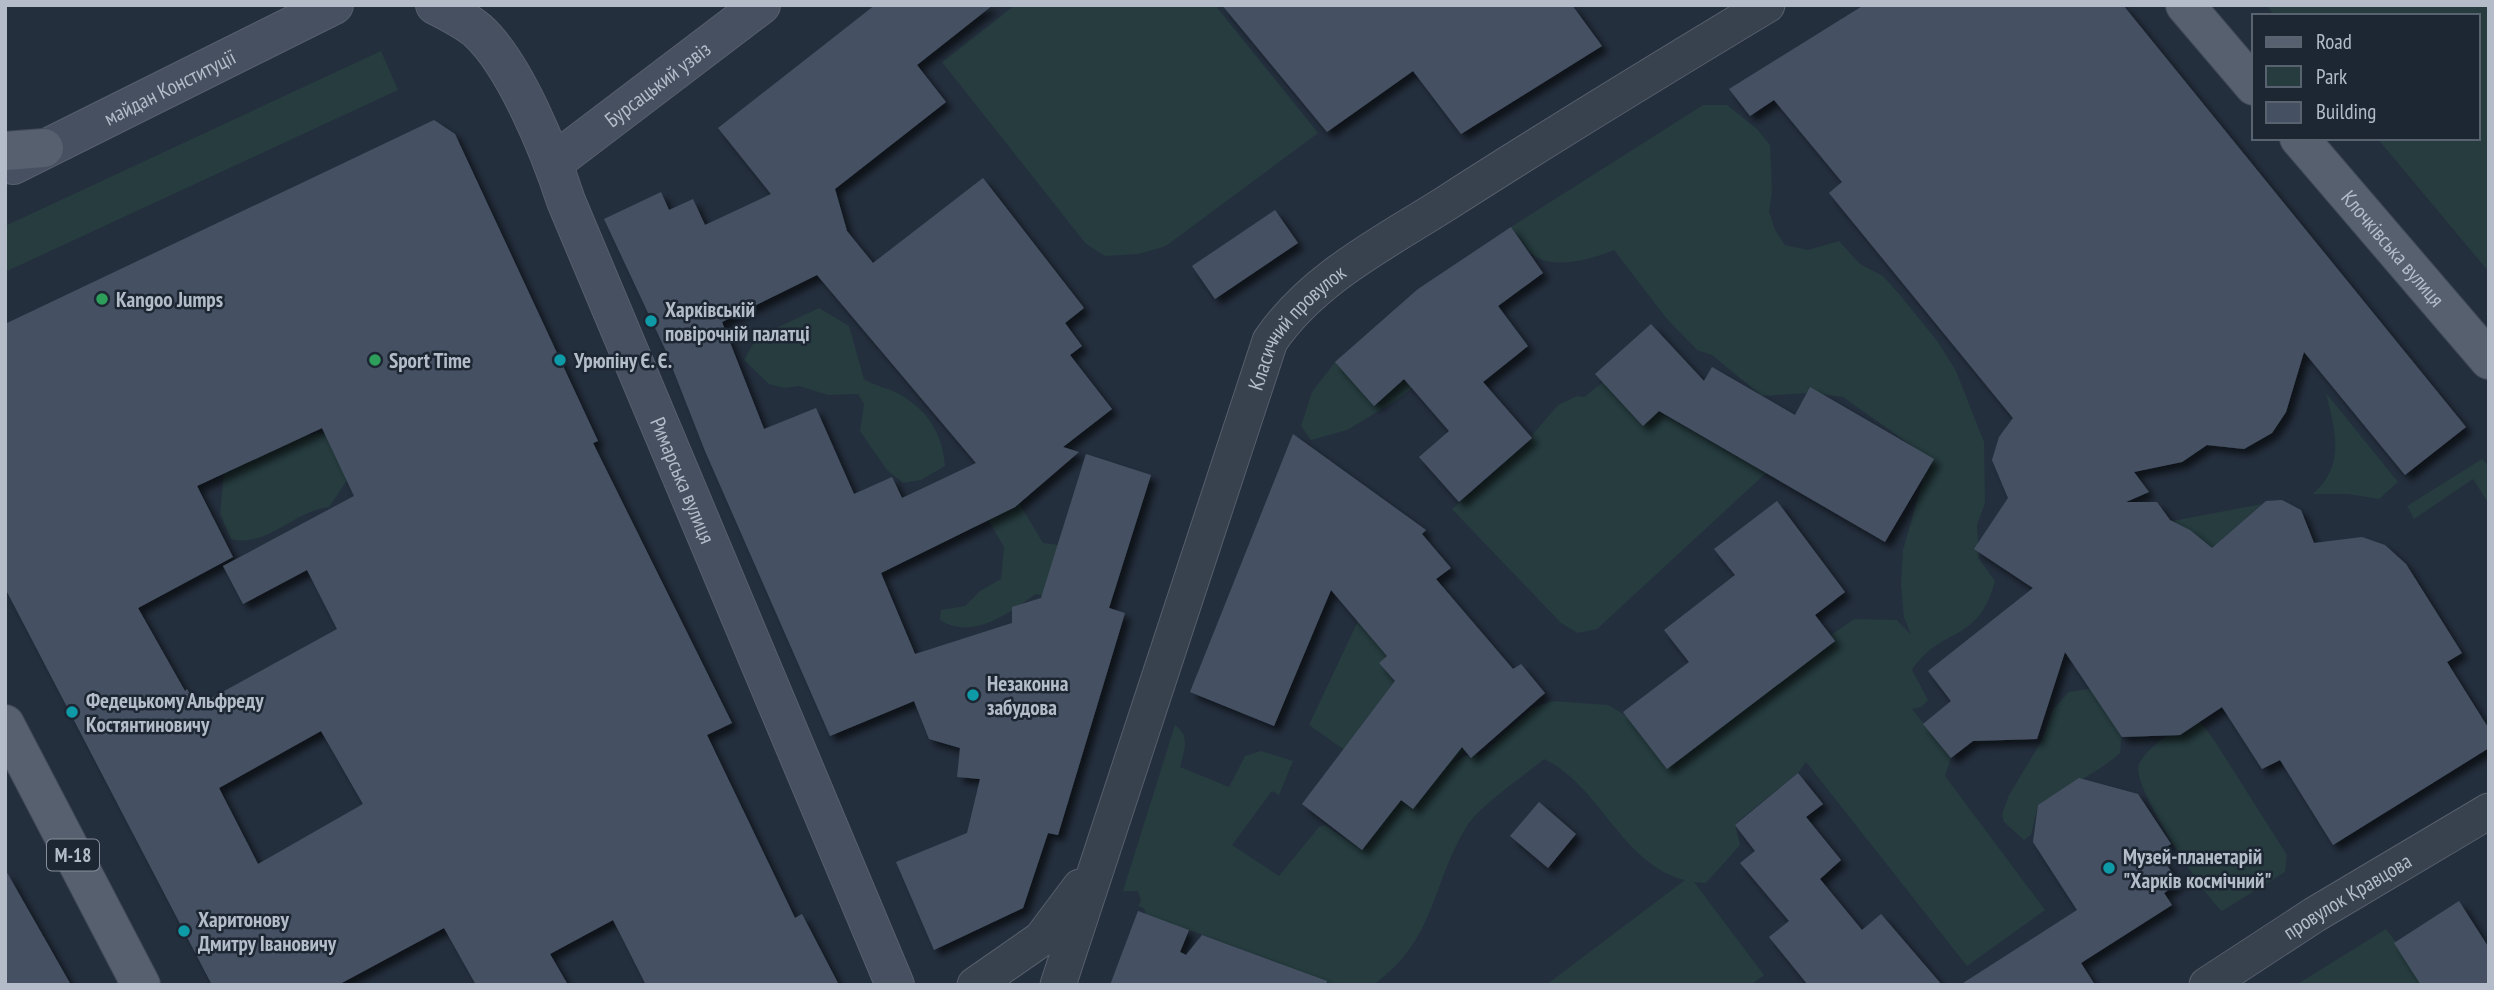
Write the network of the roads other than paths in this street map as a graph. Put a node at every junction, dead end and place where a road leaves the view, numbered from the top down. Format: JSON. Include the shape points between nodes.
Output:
{"nodes":[{"id":1,"x":334,"y":5,"type":"edge"},
{"id":2,"x":435,"y":5,"type":"edge"},
{"id":3,"x":1767,"y":5,"type":"edge"},
{"id":4,"x":2185,"y":5,"type":"edge"},
{"id":5,"x":744,"y":10,"type":"edge"},
{"id":6,"x":2252,"y":84,"type":"edge"},
{"id":7,"x":2301,"y":140,"type":"edge"},
{"id":8,"x":44,"y":148,"type":"junction"},
{"id":9,"x":5,"y":151,"type":"edge"},
{"id":10,"x":553,"y":163,"type":"junction"},
{"id":11,"x":5,"y":169,"type":"edge"},
{"id":12,"x":2489,"y":360,"type":"edge"},
{"id":13,"x":5,"y":724,"type":"edge"},
{"id":14,"x":2489,"y":811,"type":"edge"},
{"id":15,"x":1096,"y":864,"type":"junction"},
{"id":16,"x":141,"y":985,"type":"edge"},
{"id":17,"x":895,"y":985,"type":"edge"},
{"id":18,"x":975,"y":985,"type":"edge"},
{"id":19,"x":1058,"y":985,"type":"edge"},
{"id":20,"x":2207,"y":985,"type":"edge"}],
"edges":[{"from":1,"to":8,"type":"street","name":"майдан Конституції"},
{"from":2,"to":10,"type":"street","name":"Римарська вулиця","via":[[478,31],[500,57]]},
{"from":3,"to":15,"type":"street","name":"Класичний провулок","via":[[1436,209],[1333,276],[1289,313],[1270,341]]},
{"from":4,"to":6,"type":"main road"},
{"from":5,"to":10,"type":"street","name":"Бурсацький узвіз"},
{"from":7,"to":12,"type":"main road","name":"Клочківська вулиця"},
{"from":8,"to":9,"type":"main road"},
{"from":8,"to":11,"type":"street","name":"майдан Конституції"},
{"from":10,"to":17,"type":"street","name":"Римарська вулиця"},
{"from":13,"to":16,"type":"main road","number":"М-18"},
{"from":14,"to":20,"type":"street","name":"провулок Кравцова"},
{"from":15,"to":18,"type":"street","name":"Класичний провулок","via":[[1041,939]]},
{"from":15,"to":19,"type":"street","name":"Класичний провулок"}]}
